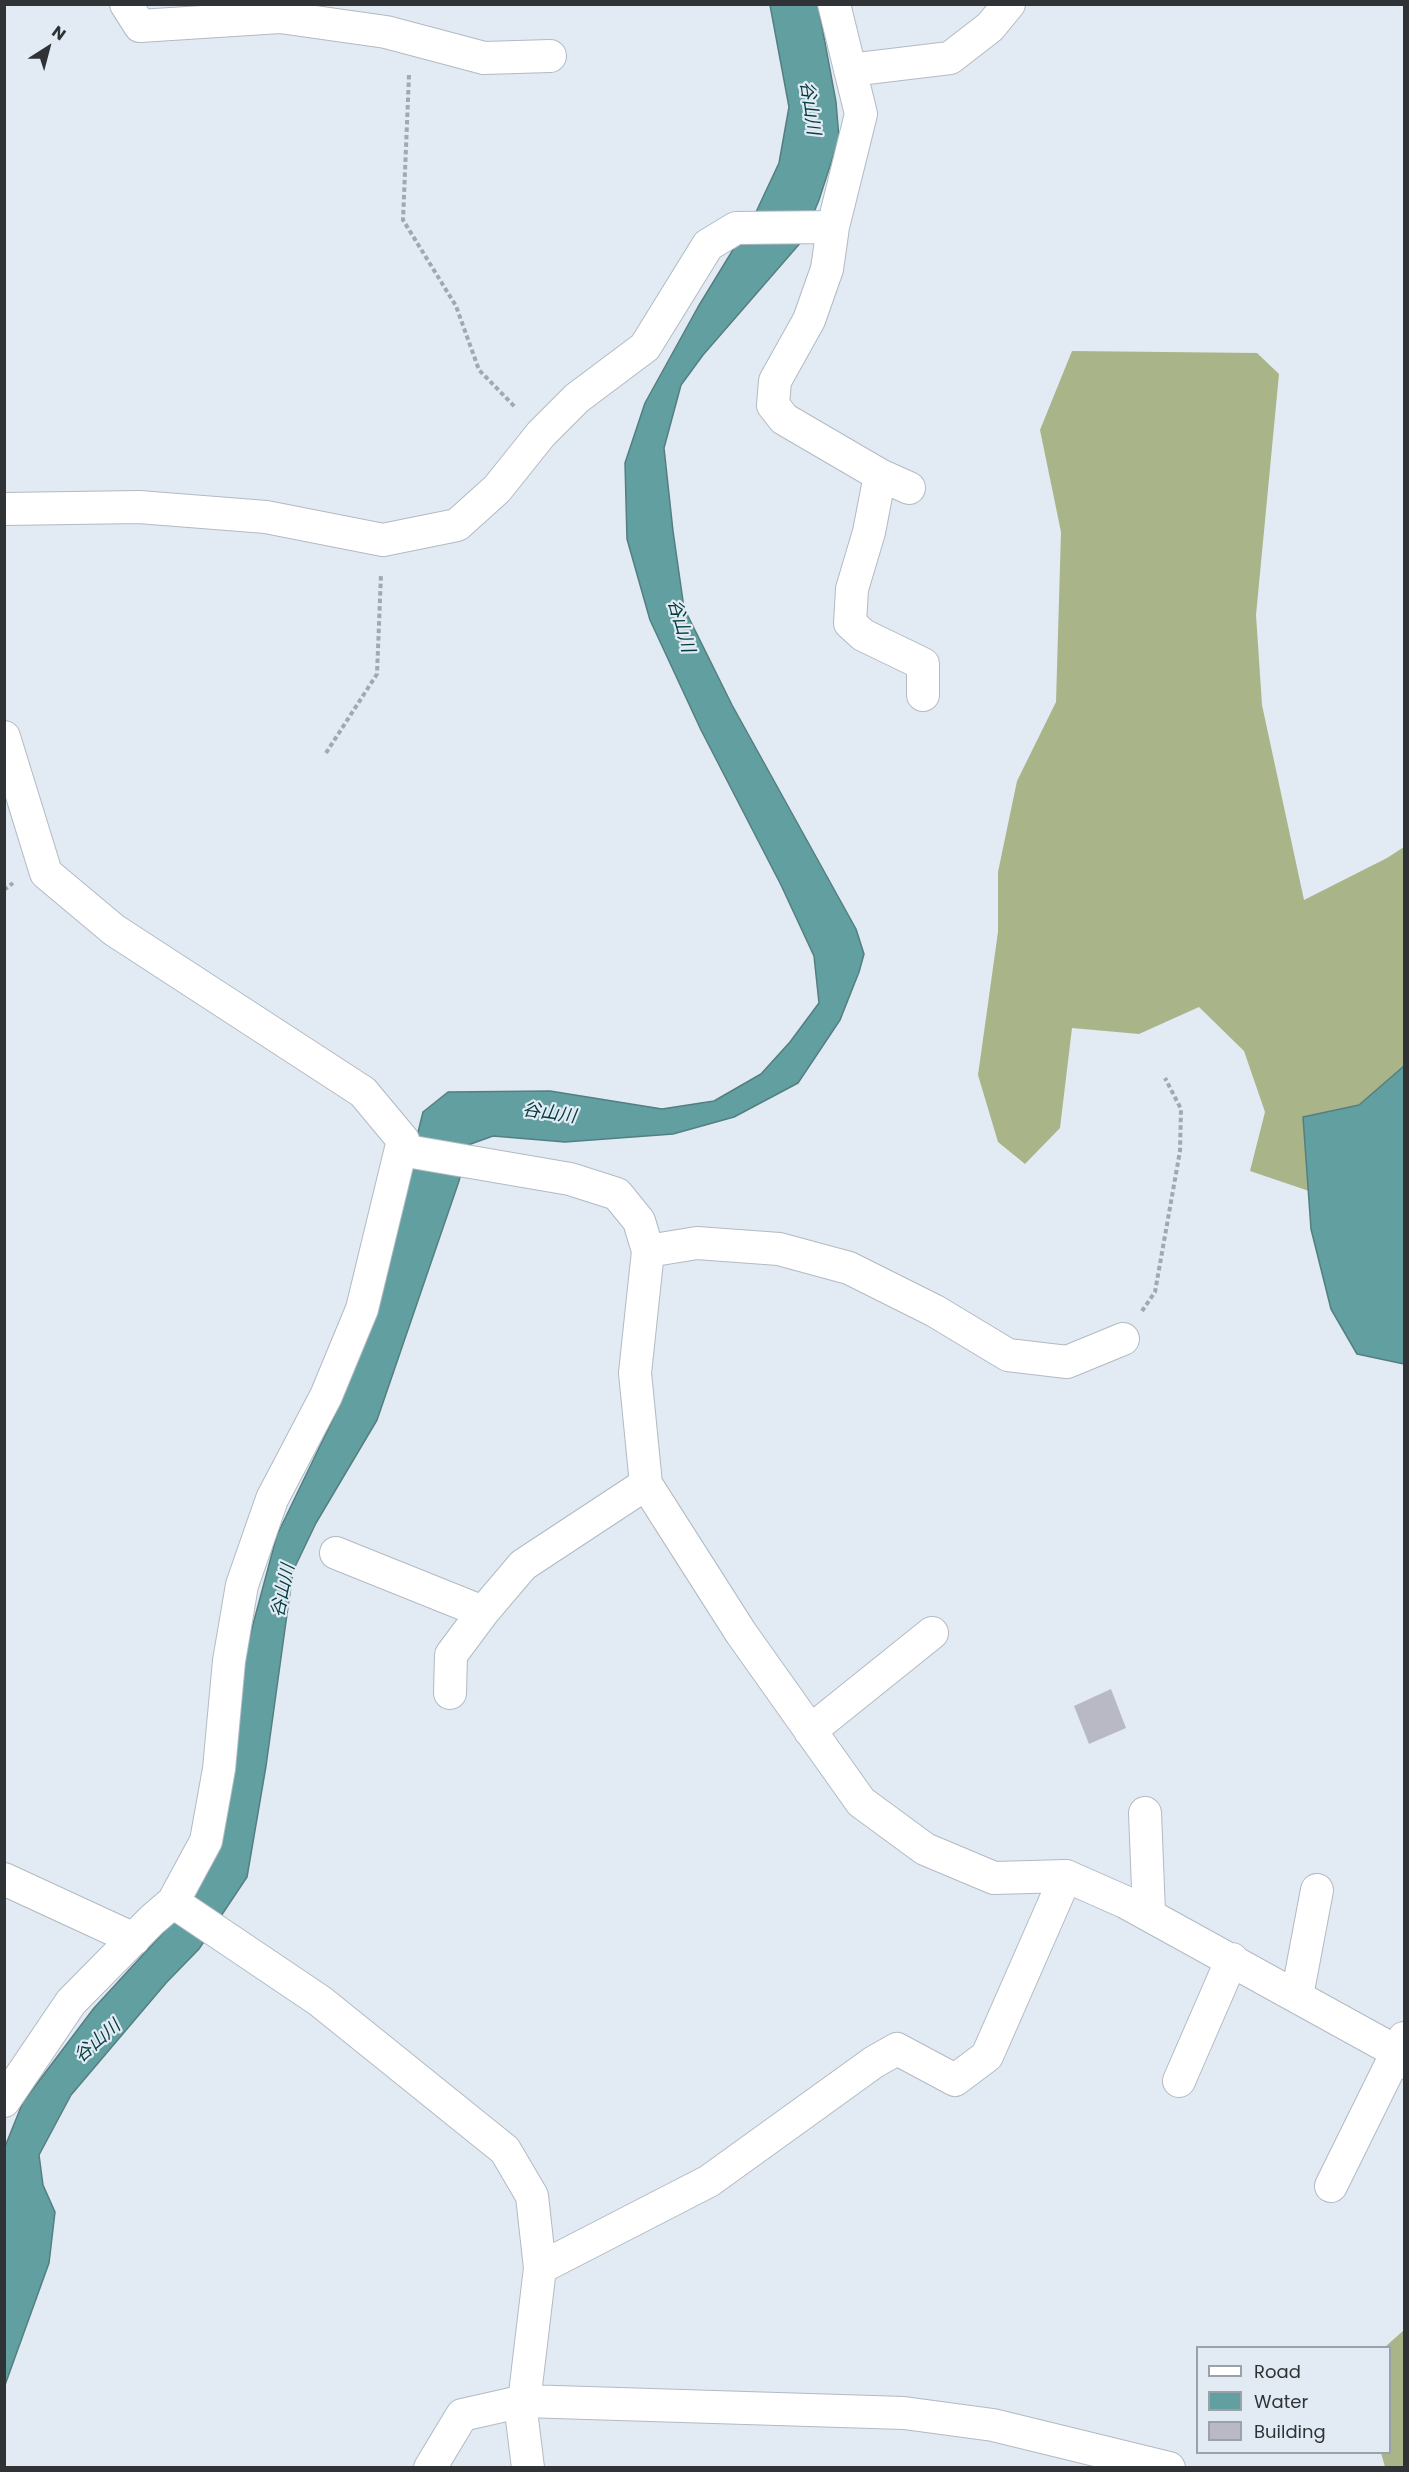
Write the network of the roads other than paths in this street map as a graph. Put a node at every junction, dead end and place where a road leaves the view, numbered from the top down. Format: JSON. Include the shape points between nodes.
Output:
{"nodes":[{"id":1,"x":126,"y":4,"type":"edge"},
{"id":2,"x":834,"y":4,"type":"edge"},
{"id":3,"x":1009,"y":4,"type":"edge"},
{"id":4,"x":550,"y":56,"type":"dead end"},
{"id":5,"x":850,"y":70,"type":"junction"},
{"id":6,"x":833,"y":227,"type":"junction"},
{"id":7,"x":880,"y":475,"type":"junction"},
{"id":8,"x":909,"y":488,"type":"dead end"},
{"id":9,"x":4,"y":509,"type":"edge"},
{"id":10,"x":923,"y":695,"type":"dead end"},
{"id":11,"x":5,"y":739,"type":"edge"},
{"id":12,"x":401,"y":1150,"type":"junction"},
{"id":13,"x":648,"y":1251,"type":"junction"},
{"id":14,"x":1123,"y":1339,"type":"road end"},
{"id":15,"x":646,"y":1485,"type":"junction"},
{"id":16,"x":336,"y":1552,"type":"dead end"},
{"id":17,"x":483,"y":1612,"type":"junction"},
{"id":18,"x":933,"y":1633,"type":"dead end"},
{"id":19,"x":450,"y":1693,"type":"dead end"},
{"id":20,"x":810,"y":1731,"type":"junction"},
{"id":21,"x":1145,"y":1813,"type":"dead end"},
{"id":22,"x":1066,"y":1876,"type":"junction"},
{"id":23,"x":4,"y":1879,"type":"edge"},
{"id":24,"x":1317,"y":1890,"type":"dead end"},
{"id":25,"x":173,"y":1902,"type":"junction"},
{"id":26,"x":1149,"y":1913,"type":"junction"},
{"id":27,"x":134,"y":1939,"type":"junction"},
{"id":28,"x":1232,"y":1959,"type":"junction"},
{"id":29,"x":1297,"y":1996,"type":"junction"},
{"id":30,"x":1402,"y":2051,"type":"edge"},
{"id":31,"x":1179,"y":2081,"type":"dead end"},
{"id":32,"x":4,"y":2101,"type":"edge"},
{"id":33,"x":1331,"y":2186,"type":"dead end"},
{"id":34,"x":540,"y":2268,"type":"junction"},
{"id":35,"x":524,"y":2401,"type":"junction"},
{"id":36,"x":430,"y":2468,"type":"edge"},
{"id":37,"x":528,"y":2468,"type":"edge"},
{"id":38,"x":1169,"y":2468,"type":"edge"}],
"edges":[{"from":1,"to":4,"type":"street","via":[[140,26],[280,17],[386,32],[484,58]]},
{"from":2,"to":5,"type":"street"},
{"from":3,"to":5,"type":"street","via":[[990,27],[950,58]]},
{"from":5,"to":6,"type":"street","via":[[861,114]]},
{"from":6,"to":7,"type":"street","via":[[827,268],[809,320],[776,381],[772,405],[784,419]]},
{"from":6,"to":9,"type":"street","via":[[736,228],[708,245],[645,347],[577,398],[541,434],[497,489],[457,525],[383,540],[266,517],[139,507]]},
{"from":7,"to":8,"type":"street"},
{"from":7,"to":10,"type":"street","via":[[852,589],[850,624],[863,635],[922,664]]},
{"from":11,"to":12,"type":"street","via":[[46,873],[114,930],[363,1092],[404,1140]]},
{"from":12,"to":13,"type":"street","via":[[570,1179],[617,1194],[639,1221]]},
{"from":12,"to":25,"type":"street","via":[[362,1309],[326,1396],[272,1499],[242,1585],[206,1841]]},
{"from":13,"to":14,"type":"street","via":[[696,1243],[768,1248],[849,1269],[935,1311],[1008,1355],[1067,1362]]},
{"from":13,"to":15,"type":"street","via":[[635,1373]]},
{"from":15,"to":17,"type":"street","via":[[524,1565]]},
{"from":15,"to":20,"type":"street","via":[[741,1633]]},
{"from":16,"to":17,"type":"street"},
{"from":17,"to":19,"type":"street","via":[[451,1655]]},
{"from":18,"to":20,"type":"street"},
{"from":20,"to":22,"type":"street","via":[[861,1802],[925,1849],[994,1878]]},
{"from":21,"to":26,"type":"street"},
{"from":22,"to":26,"type":"street"},
{"from":22,"to":34,"type":"street","via":[[987,2056],[956,2080],[897,2049],[709,2181]]},
{"from":23,"to":27,"type":"street"},
{"from":24,"to":29,"type":"street"},
{"from":25,"to":27,"type":"street"},
{"from":25,"to":34,"type":"street","via":[[320,2001],[505,2150],[532,2196]]},
{"from":26,"to":28,"type":"street"},
{"from":27,"to":32,"type":"street","via":[[71,2002]]},
{"from":28,"to":29,"type":"street"},
{"from":28,"to":31,"type":"street"},
{"from":29,"to":30,"type":"street"},
{"from":30,"to":33,"type":"street"},
{"from":34,"to":35,"type":"street"},
{"from":35,"to":36,"type":"street","via":[[462,2415]]},
{"from":35,"to":37,"type":"street","via":[[522,2419]]},
{"from":35,"to":38,"type":"street","via":[[903,2413],[993,2425]]}]}
